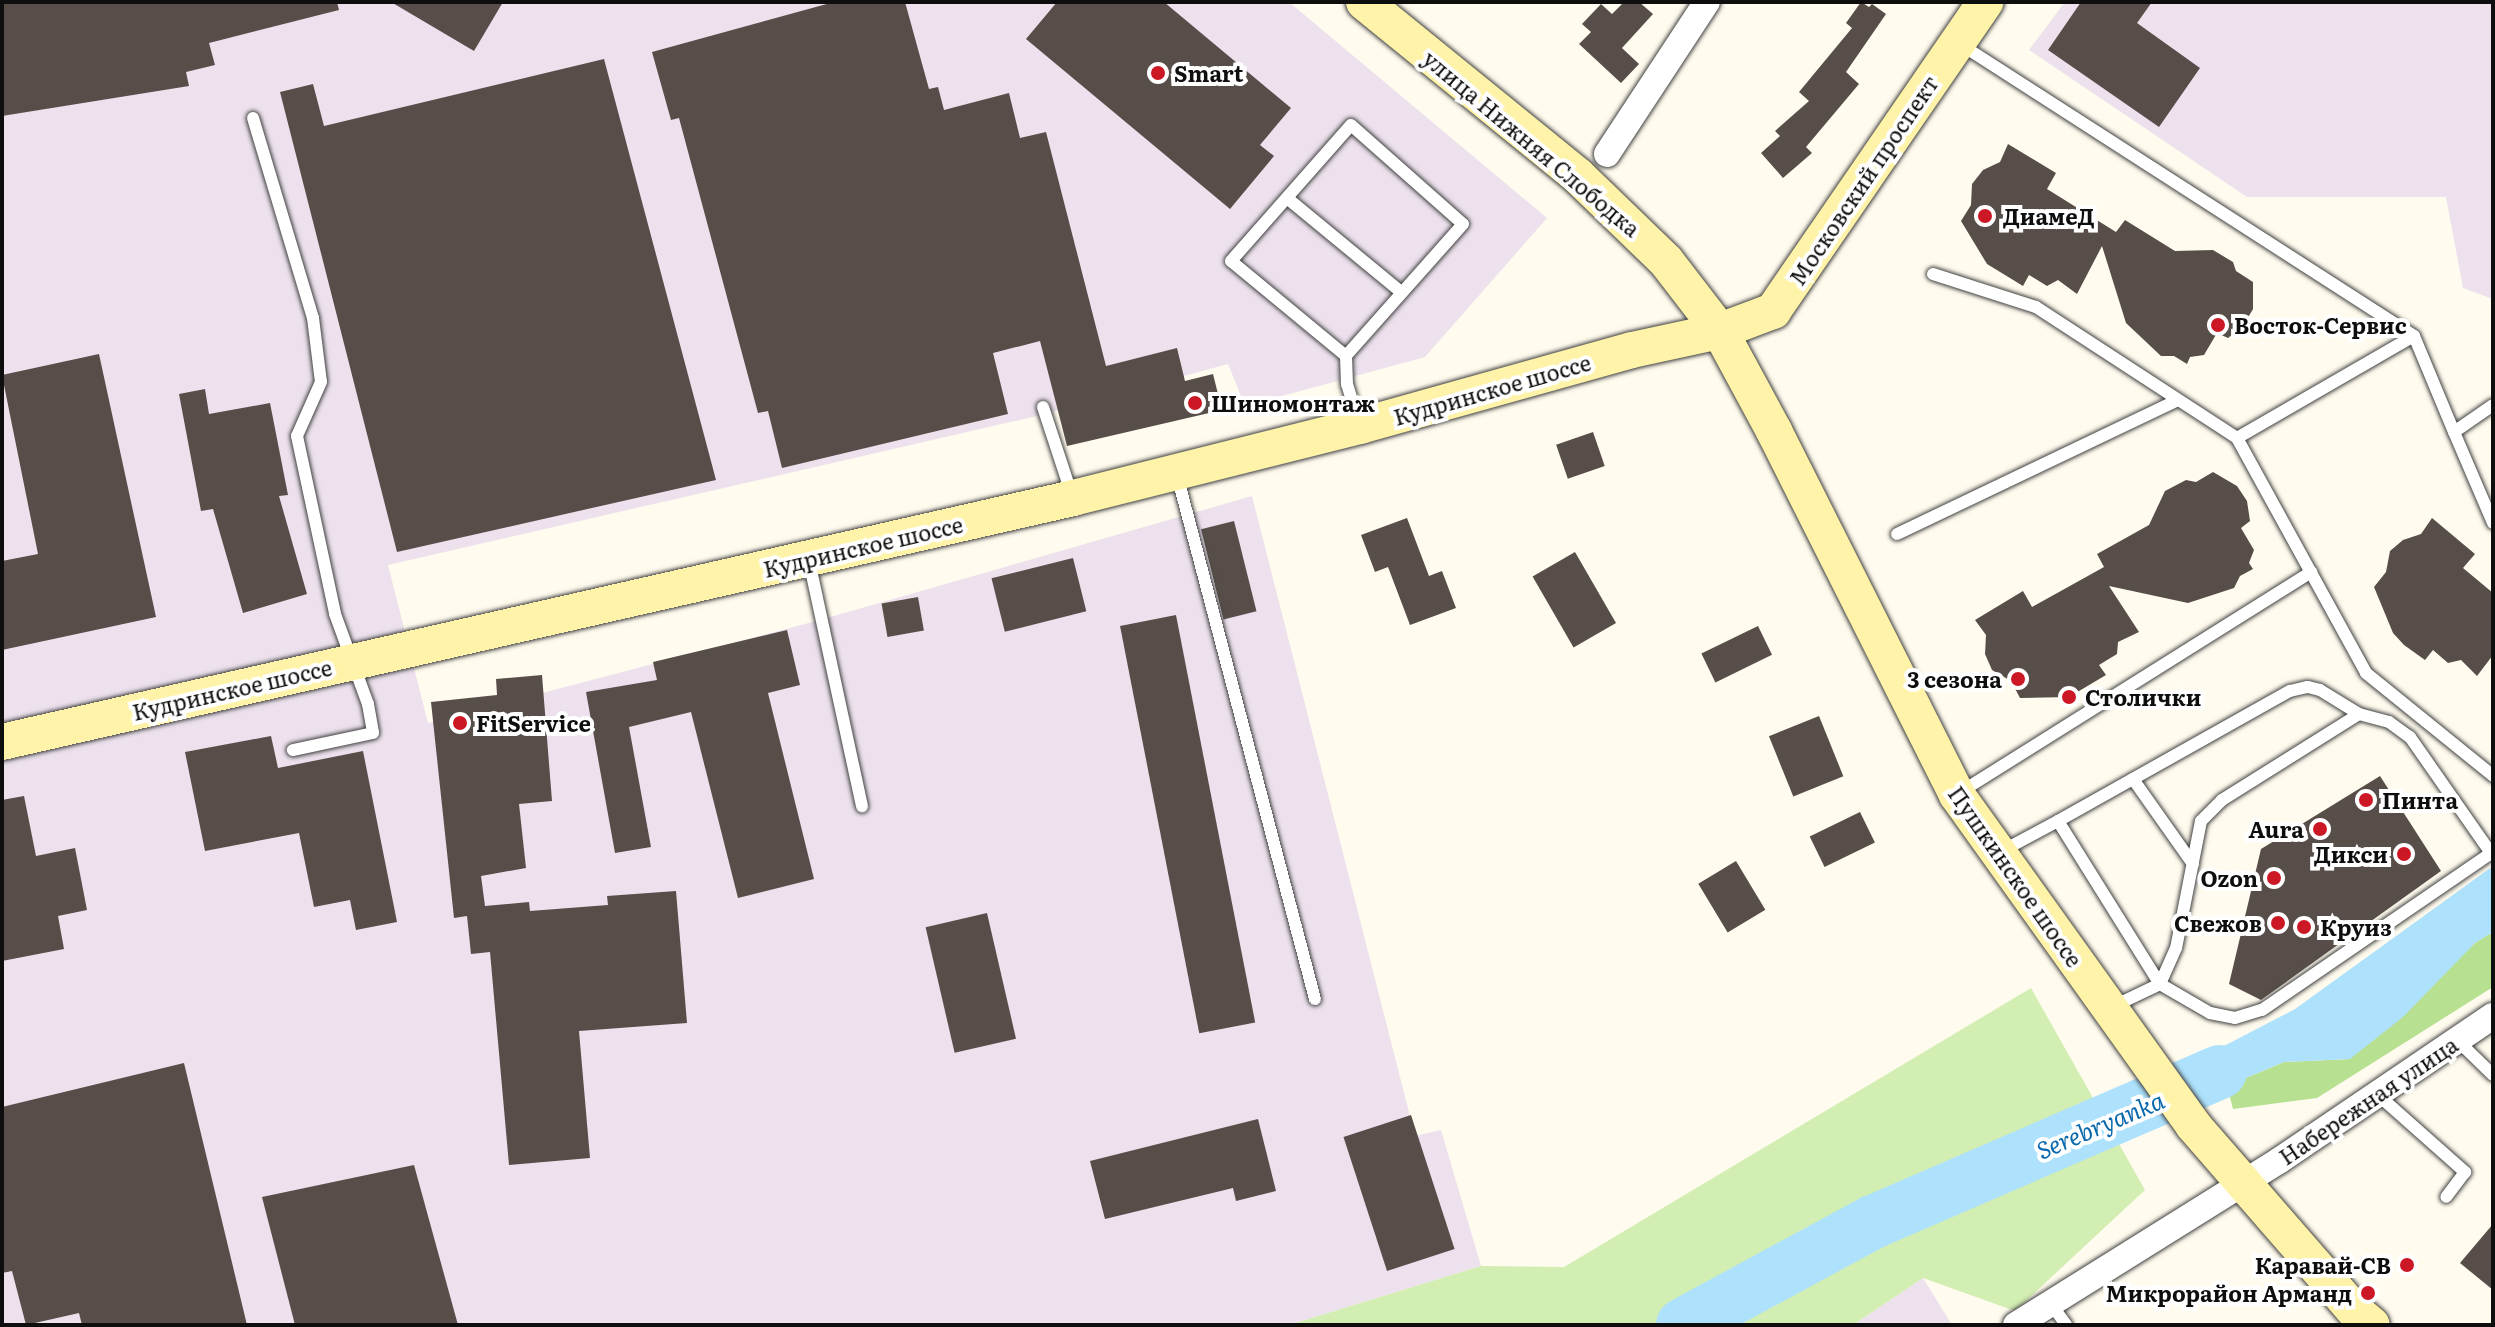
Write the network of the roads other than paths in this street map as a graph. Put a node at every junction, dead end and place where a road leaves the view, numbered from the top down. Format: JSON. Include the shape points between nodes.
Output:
{"nodes":[{"id":1,"x":1364,"y":2,"type":"edge"},
{"id":2,"x":1707,"y":2,"type":"edge"},
{"id":3,"x":1985,"y":2,"type":"edge"},
{"id":4,"x":1957,"y":42,"type":"junction"},
{"id":5,"x":253,"y":118,"type":"dead end"},
{"id":6,"x":1607,"y":154,"type":"dead end"},
{"id":7,"x":1287,"y":198,"type":"junction"},
{"id":8,"x":1933,"y":274,"type":"dead end"},
{"id":9,"x":1401,"y":292,"type":"junction"},
{"id":10,"x":1720,"y":331,"type":"junction"},
{"id":11,"x":2414,"y":336,"type":"junction"},
{"id":12,"x":1346,"y":356,"type":"junction"},
{"id":13,"x":2178,"y":400,"type":"junction"},
{"id":14,"x":2493,"y":405,"type":"edge"},
{"id":15,"x":1043,"y":407,"type":"dead end"},
{"id":16,"x":1360,"y":426,"type":"junction"},
{"id":17,"x":2454,"y":432,"type":"junction"},
{"id":18,"x":2237,"y":438,"type":"junction"},
{"id":19,"x":1176,"y":472,"type":"junction"},
{"id":20,"x":1073,"y":498,"type":"junction"},
{"id":21,"x":2493,"y":523,"type":"edge"},
{"id":22,"x":1897,"y":534,"type":"dead end"},
{"id":23,"x":808,"y":558,"type":"junction"},
{"id":24,"x":2311,"y":572,"type":"junction"},
{"id":25,"x":350,"y":662,"type":"junction"},
{"id":26,"x":2359,"y":714,"type":"junction"},
{"id":27,"x":2,"y":742,"type":"edge"},
{"id":28,"x":293,"y":750,"type":"dead end"},
{"id":29,"x":2493,"y":776,"type":"edge"},
{"id":30,"x":2133,"y":779,"type":"junction"},
{"id":31,"x":1957,"y":795,"type":"junction"},
{"id":32,"x":862,"y":806,"type":"dead end"},
{"id":33,"x":2058,"y":821,"type":"junction"},
{"id":34,"x":1998,"y":853,"type":"junction"},
{"id":35,"x":2492,"y":853,"type":"edge"},
{"id":36,"x":2193,"y":864,"type":"junction"},
{"id":37,"x":2160,"y":984,"type":"junction"},
{"id":38,"x":1315,"y":999,"type":"dead end"},
{"id":39,"x":2109,"y":1008,"type":"junction"},
{"id":40,"x":2493,"y":1016,"type":"edge"},
{"id":41,"x":2457,"y":1040,"type":"junction"},
{"id":42,"x":2493,"y":1075,"type":"edge"},
{"id":43,"x":2377,"y":1094,"type":"junction"},
{"id":44,"x":2243,"y":1183,"type":"junction"},
{"id":45,"x":2446,"y":1197,"type":"dead end"},
{"id":46,"x":2051,"y":1304,"type":"junction"},
{"id":47,"x":2016,"y":1325,"type":"edge"},
{"id":48,"x":2066,"y":1325,"type":"edge"},
{"id":49,"x":2372,"y":1325,"type":"edge"}],
"edges":[{"from":1,"to":10,"type":"main road","name":"улица Нижняя Слободка","via":[[1578,176],[1660,254]]},
{"from":2,"to":6,"type":"street"},
{"from":3,"to":4,"type":"main road","name":"Московский проспект"},
{"from":4,"to":10,"type":"main road","name":"Московский проспект","via":[[1773,311]]},
{"from":4,"to":11,"type":"lane"},
{"from":5,"to":25,"type":"lane","via":[[313,318],[321,382],[297,436],[325,575]]},
{"from":7,"to":9,"type":"lane"},
{"from":7,"to":9,"type":"lane","via":[[1351,125],[1463,224]]},
{"from":7,"to":12,"type":"lane","via":[[1231,261]]},
{"from":8,"to":13,"type":"lane","via":[[2036,307]]},
{"from":9,"to":12,"type":"lane"},
{"from":10,"to":16,"type":"main road","name":"Кудринское шоссе","via":[[1632,350]]},
{"from":10,"to":31,"type":"main road","name":"Пушкинское шоссе"},
{"from":11,"to":17,"type":"lane"},
{"from":11,"to":18,"type":"lane"},
{"from":12,"to":16,"type":"lane","via":[[1347,384]]},
{"from":13,"to":18,"type":"lane"},
{"from":13,"to":22,"type":"lane"},
{"from":14,"to":17,"type":"lane"},
{"from":15,"to":20,"type":"lane"},
{"from":16,"to":19,"type":"main road","name":"Кудринское шоссе"},
{"from":17,"to":21,"type":"lane"},
{"from":18,"to":24,"type":"lane"},
{"from":19,"to":20,"type":"main road","name":"Кудринское шоссе"},
{"from":19,"to":38,"type":"lane"},
{"from":20,"to":23,"type":"main road","name":"Кудринское шоссе"},
{"from":23,"to":25,"type":"main road","name":"Кудринское шоссе"},
{"from":23,"to":32,"type":"lane"},
{"from":24,"to":29,"type":"lane","via":[[2366,673]]},
{"from":24,"to":31,"type":"lane"},
{"from":25,"to":27,"type":"main road","name":"Кудринское шоссе"},
{"from":25,"to":28,"type":"lane","via":[[368,704],[373,733]]},
{"from":26,"to":30,"type":"lane","via":[[2320,690],[2300,688]]},
{"from":26,"to":35,"type":"lane","via":[[2389,722],[2410,737]]},
{"from":26,"to":36,"type":"lane","via":[[2211,809],[2201,821]]},
{"from":30,"to":33,"type":"lane"},
{"from":30,"to":36,"type":"lane"},
{"from":31,"to":34,"type":"main road","name":"Пушкинское шоссе"},
{"from":33,"to":34,"type":"lane"},
{"from":33,"to":37,"type":"lane"},
{"from":34,"to":39,"type":"main road","name":"Пушкинское шоссе"},
{"from":35,"to":37,"type":"lane","via":[[2262,1010],[2235,1018],[2210,1013]]},
{"from":36,"to":37,"type":"lane","via":[[2176,948]]},
{"from":37,"to":39,"type":"lane"},
{"from":39,"to":44,"type":"main road","name":"Пушкинское шоссе","via":[[2193,1125]]},
{"from":40,"to":41,"type":"street","name":"Набережная улица"},
{"from":41,"to":42,"type":"lane"},
{"from":41,"to":43,"type":"street","name":"Набережная улица"},
{"from":43,"to":44,"type":"street","name":"Набережная улица"},
{"from":43,"to":45,"type":"lane","via":[[2465,1172]]},
{"from":44,"to":46,"type":"street","name":"Набережная улица"},
{"from":44,"to":49,"type":"main road","name":"Пушкинское шоссе"},
{"from":46,"to":47,"type":"street","name":"Набережная улица"},
{"from":46,"to":48,"type":"lane"}]}
